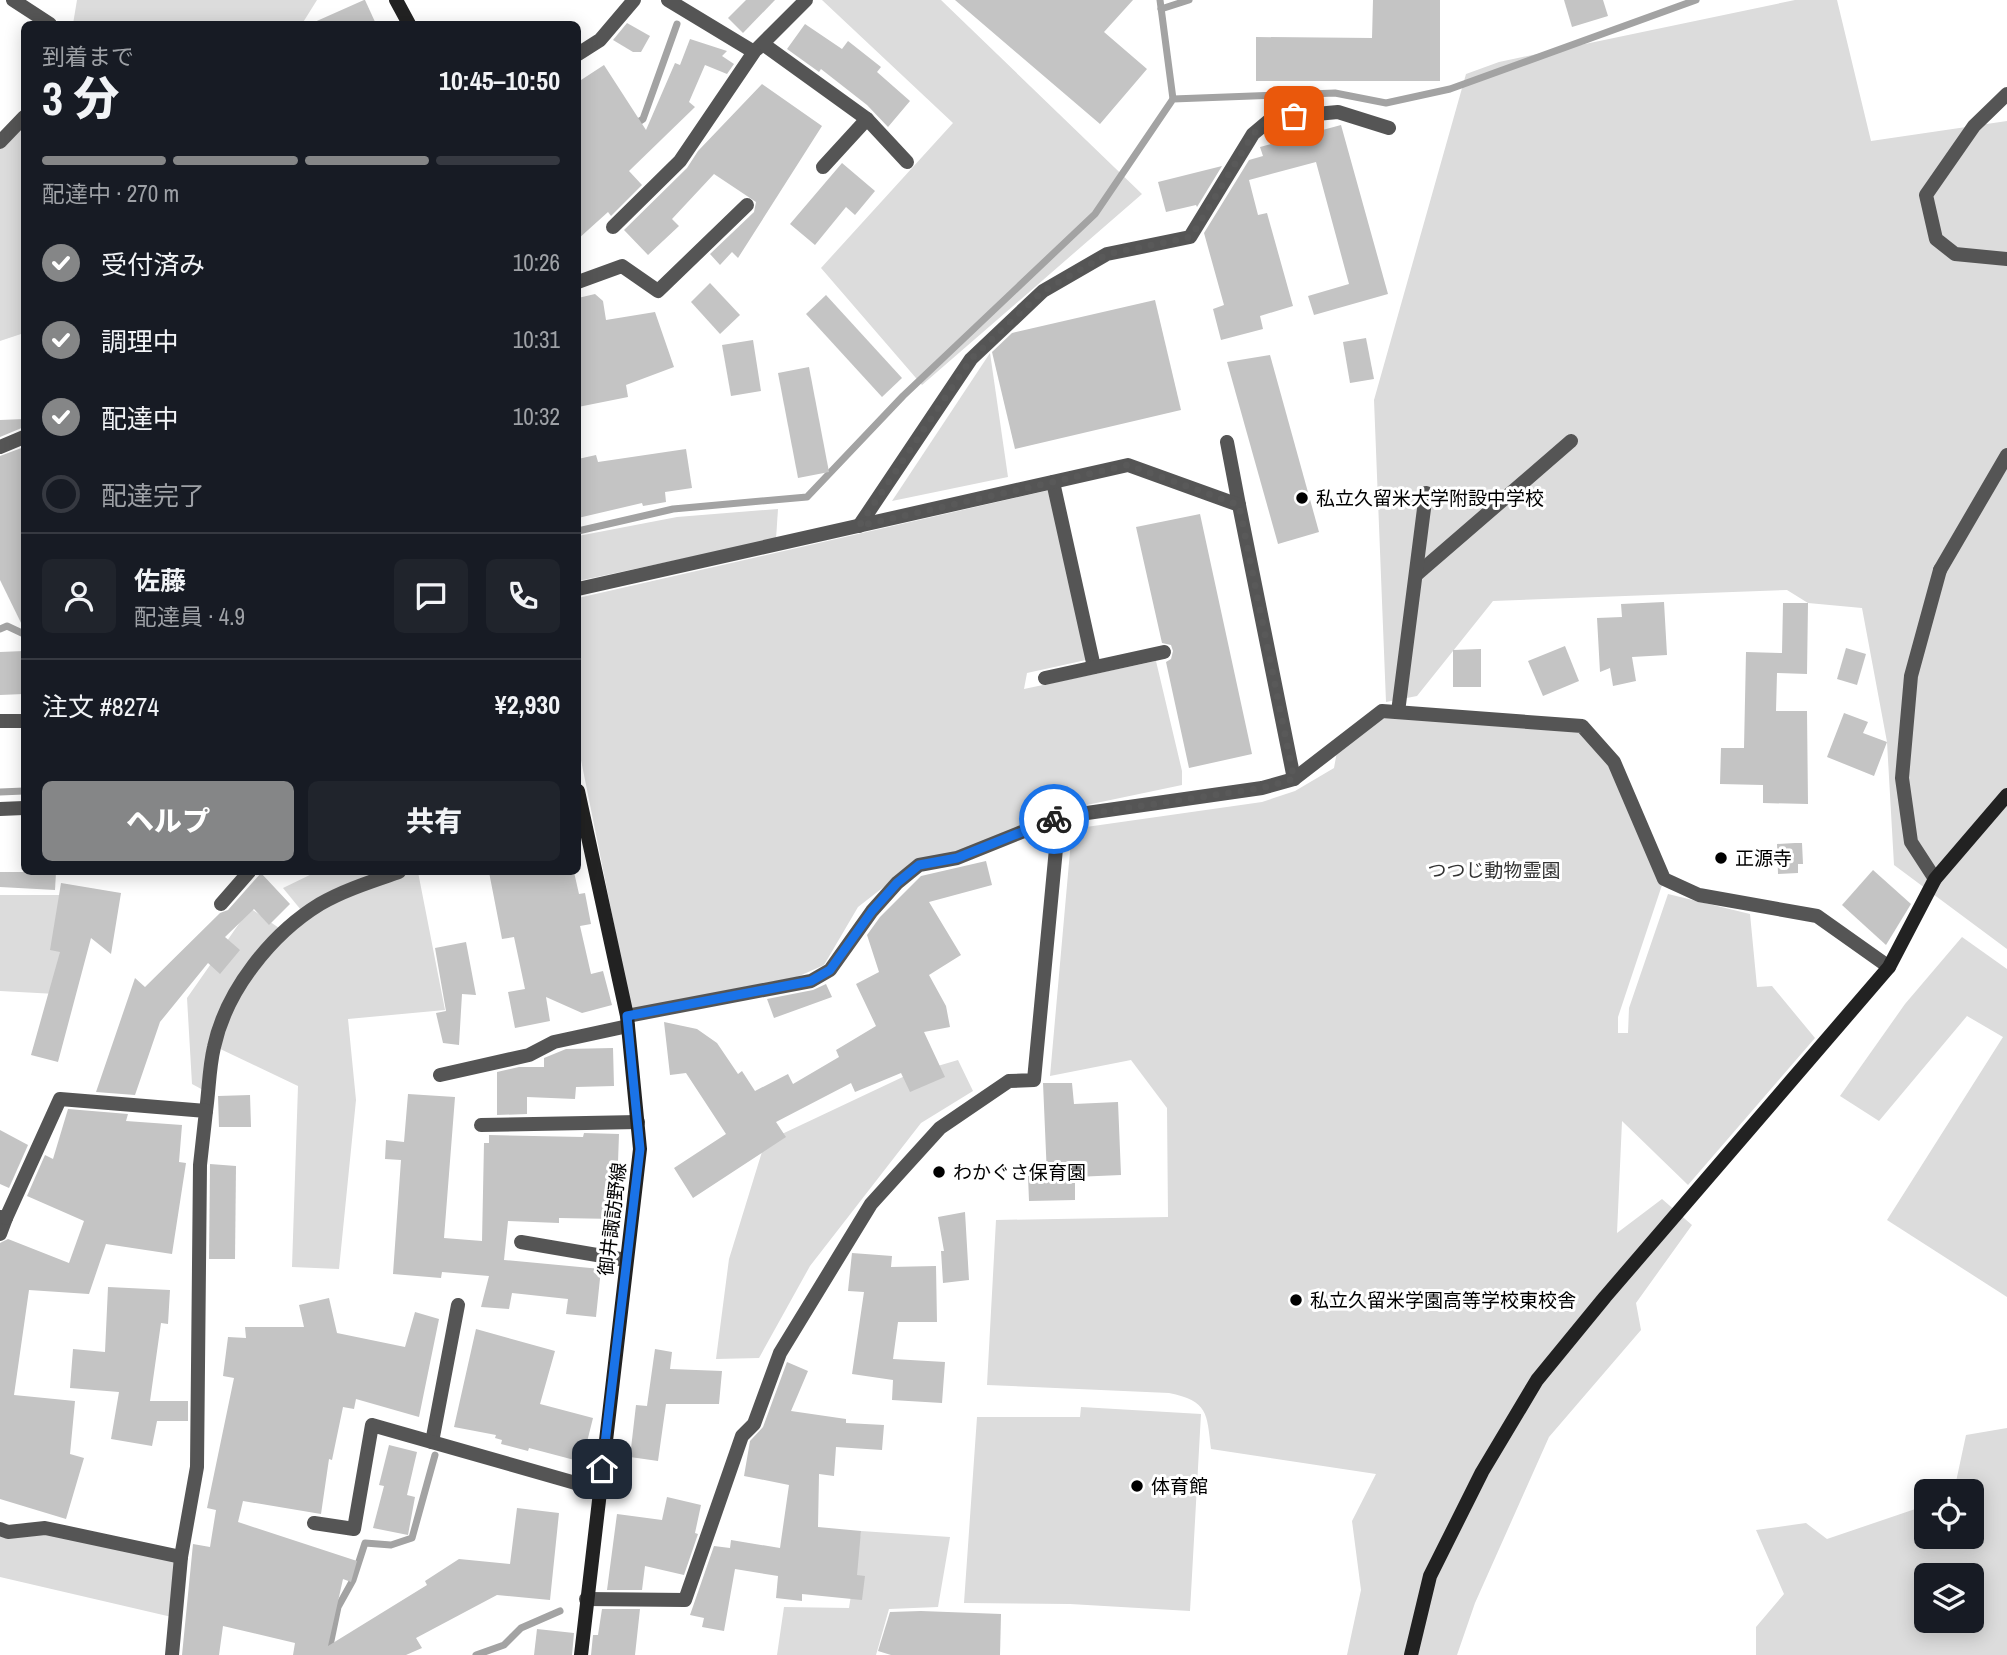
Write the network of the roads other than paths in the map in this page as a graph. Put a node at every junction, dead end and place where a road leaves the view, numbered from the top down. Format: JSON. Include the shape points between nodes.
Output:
{"nodes":[{"id":1,"x":13,"y":0,"type":"edge"},
{"id":2,"x":396,"y":0,"type":"edge"},
{"id":3,"x":634,"y":0,"type":"edge"},
{"id":4,"x":668,"y":0,"type":"edge"},
{"id":5,"x":806,"y":0,"type":"edge"},
{"id":6,"x":45,"y":21,"type":"edge"},
{"id":7,"x":407,"y":21,"type":"edge"},
{"id":8,"x":758,"y":48,"type":"junction"},
{"id":9,"x":581,"y":52,"type":"edge"},
{"id":10,"x":2007,"y":94,"type":"edge"},
{"id":11,"x":867,"y":119,"type":"junction"},
{"id":12,"x":21,"y":120,"type":"edge"},
{"id":13,"x":1389,"y":128,"type":"dead end"},
{"id":14,"x":0,"y":142,"type":"edge"},
{"id":15,"x":906,"y":162,"type":"dead end"},
{"id":16,"x":823,"y":167,"type":"dead end"},
{"id":17,"x":747,"y":205,"type":"dead end"},
{"id":18,"x":613,"y":227,"type":"dead end"},
{"id":19,"x":2007,"y":258,"type":"edge"},
{"id":20,"x":581,"y":281,"type":"edge"},
{"id":21,"x":21,"y":438,"type":"edge"},
{"id":22,"x":1571,"y":440,"type":"dead end"},
{"id":23,"x":1227,"y":442,"type":"dead end"},
{"id":24,"x":0,"y":447,"type":"edge"},
{"id":25,"x":2007,"y":455,"type":"edge"},
{"id":26,"x":1053,"y":482,"type":"junction"},
{"id":27,"x":1426,"y":493,"type":"dead end"},
{"id":28,"x":1239,"y":505,"type":"junction"},
{"id":29,"x":859,"y":526,"type":"junction"},
{"id":30,"x":1416,"y":575,"type":"junction"},
{"id":31,"x":581,"y":588,"type":"edge"},
{"id":32,"x":1164,"y":652,"type":"dead end"},
{"id":33,"x":1094,"y":667,"type":"junction"},
{"id":34,"x":1045,"y":678,"type":"dead end"},
{"id":35,"x":1398,"y":712,"type":"junction"},
{"id":36,"x":0,"y":721,"type":"edge"},
{"id":37,"x":21,"y":721,"type":"edge"},
{"id":38,"x":1294,"y":779,"type":"junction"},
{"id":39,"x":2007,"y":795,"type":"edge"},
{"id":40,"x":21,"y":808,"type":"edge"},
{"id":41,"x":0,"y":809,"type":"edge"},
{"id":42,"x":581,"y":811,"type":"edge"},
{"id":43,"x":1059,"y":817,"type":"junction"},
{"id":44,"x":246,"y":875,"type":"edge"},
{"id":45,"x":392,"y":875,"type":"edge"},
{"id":46,"x":1935,"y":879,"type":"junction"},
{"id":47,"x":221,"y":904,"type":"dead end"},
{"id":48,"x":1889,"y":967,"type":"junction"},
{"id":49,"x":628,"y":1021,"type":"junction"},
{"id":50,"x":440,"y":1075,"type":"dead end"},
{"id":51,"x":206,"y":1111,"type":"junction"},
{"id":52,"x":638,"y":1122,"type":"junction"},
{"id":53,"x":481,"y":1125,"type":"dead end"},
{"id":54,"x":3,"y":1217,"type":"edge"},
{"id":55,"x":0,"y":1234,"type":"edge"},
{"id":56,"x":522,"y":1242,"type":"dead end"},
{"id":57,"x":626,"y":1260,"type":"junction"},
{"id":58,"x":458,"y":1305,"type":"dead end"},
{"id":59,"x":432,"y":1442,"type":"junction"},
{"id":60,"x":600,"y":1490,"type":"junction"},
{"id":61,"x":314,"y":1523,"type":"dead end"},
{"id":62,"x":0,"y":1529,"type":"edge"},
{"id":63,"x":181,"y":1557,"type":"junction"},
{"id":64,"x":586,"y":1599,"type":"junction"},
{"id":65,"x":172,"y":1655,"type":"edge"},
{"id":66,"x":581,"y":1655,"type":"edge"},
{"id":67,"x":1411,"y":1655,"type":"edge"}],
"edges":[{"from":1,"to":6,"type":"street"},
{"from":2,"to":7,"type":"street"},
{"from":3,"to":9,"type":"street","via":[[600,40]]},
{"from":4,"to":8,"type":"street"},
{"from":5,"to":8,"type":"street"},
{"from":8,"to":11,"type":"street"},
{"from":8,"to":18,"type":"street","via":[[680,160]]},
{"from":10,"to":19,"type":"street","via":[[1974,126],[1926,195],[1936,239],[1955,254]]},
{"from":11,"to":15,"type":"street"},
{"from":11,"to":16,"type":"street"},
{"from":12,"to":14,"type":"street"},
{"from":13,"to":29,"type":"street","via":[[1338,112],[1272,118],[1253,134],[1191,237],[1108,254],[1043,291],[971,359]]},
{"from":17,"to":20,"type":"street","via":[[658,291],[622,266]]},
{"from":21,"to":24,"type":"street"},
{"from":22,"to":30,"type":"street"},
{"from":23,"to":28,"type":"street"},
{"from":25,"to":46,"type":"street","via":[[1940,570],[1911,676],[1902,778],[1911,842]]},
{"from":26,"to":28,"type":"street","via":[[1128,465]]},
{"from":26,"to":29,"type":"street"},
{"from":26,"to":33,"type":"street"},
{"from":27,"to":30,"type":"street"},
{"from":28,"to":38,"type":"street"},
{"from":29,"to":31,"type":"street"},
{"from":30,"to":35,"type":"street"},
{"from":32,"to":33,"type":"street"},
{"from":33,"to":34,"type":"street"},
{"from":35,"to":38,"type":"street","via":[[1382,711]]},
{"from":35,"to":48,"type":"street","via":[[1582,726],[1614,762],[1664,879],[1699,895],[1817,916]]},
{"from":36,"to":37,"type":"street"},
{"from":38,"to":43,"type":"street","via":[[1262,788]]},
{"from":39,"to":46,"type":"street"},
{"from":40,"to":41,"type":"street"},
{"from":42,"to":49,"type":"street","name":"御井諏訪野線"},
{"from":43,"to":49,"type":"street","via":[[957,858],[919,865],[872,911],[830,970],[811,981]]},
{"from":43,"to":64,"type":"street","via":[[1034,1080],[1009,1082],[940,1128],[871,1204],[780,1353],[754,1424],[743,1436],[685,1600]]},
{"from":44,"to":47,"type":"street"},
{"from":45,"to":51,"type":"street","via":[[320,904],[282,932],[253,967],[229,1004],[214,1046]]},
{"from":46,"to":48,"type":"street"},
{"from":48,"to":67,"type":"street","via":[[1537,1380],[1482,1472],[1430,1576]]},
{"from":49,"to":50,"type":"street","via":[[554,1042],[529,1055]]},
{"from":49,"to":52,"type":"street","name":"御井諏訪野線"},
{"from":51,"to":54,"type":"street","via":[[60,1099]]},
{"from":51,"to":63,"type":"street","via":[[200,1165],[197,1467]]},
{"from":52,"to":53,"type":"street"},
{"from":52,"to":57,"type":"street","name":"御井諏訪野線","via":[[640,1149]]},
{"from":54,"to":55,"type":"street"},
{"from":56,"to":57,"type":"street"},
{"from":57,"to":60,"type":"street","name":"御井諏訪野線"},
{"from":58,"to":59,"type":"street"},
{"from":59,"to":60,"type":"street"},
{"from":59,"to":61,"type":"street","via":[[372,1425],[354,1528]]},
{"from":60,"to":64,"type":"street","name":"御井諏訪野線"},
{"from":62,"to":63,"type":"street","via":[[45,1528]]},
{"from":63,"to":65,"type":"street"},
{"from":64,"to":66,"type":"street","name":"御井諏訪野線"}]}
